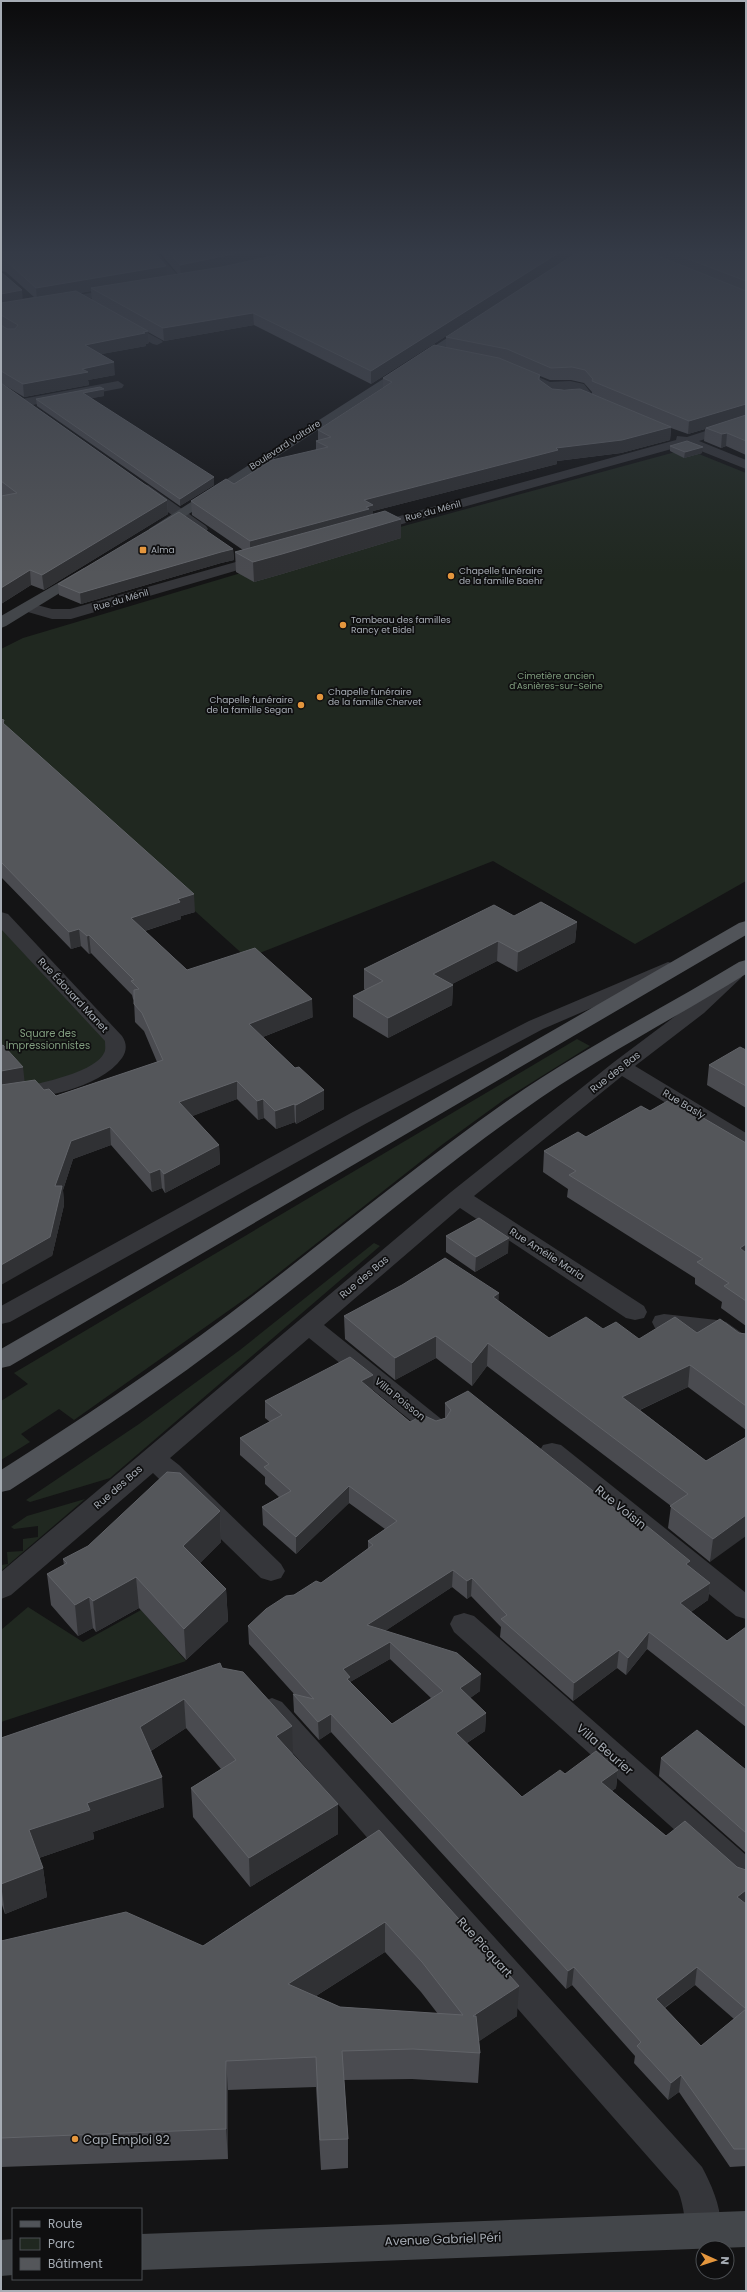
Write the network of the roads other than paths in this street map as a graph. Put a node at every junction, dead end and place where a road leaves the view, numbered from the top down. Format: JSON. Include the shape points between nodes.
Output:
{"nodes":[{"id":1,"x":419,"y":359,"type":"edge"},
{"id":2,"x":506,"y":368,"type":"edge"},
{"id":3,"x":118,"y":385,"type":"dead end"},
{"id":4,"x":593,"y":402,"type":"edge"},
{"id":5,"x":35,"y":412,"type":"edge"},
{"id":6,"x":746,"y":422,"type":"edge"},
{"id":7,"x":669,"y":434,"type":"edge"},
{"id":8,"x":687,"y":441,"type":"junction"},
{"id":9,"x":746,"y":465,"type":"edge"},
{"id":10,"x":132,"y":480,"type":"edge"},
{"id":11,"x":181,"y":514,"type":"junction"},
{"id":12,"x":362,"y":531,"type":"edge"},
{"id":13,"x":143,"y":537,"type":"edge"},
{"id":14,"x":213,"y":537,"type":"edge"},
{"id":15,"x":232,"y":551,"type":"edge"},
{"id":16,"x":278,"y":554,"type":"edge"},
{"id":17,"x":248,"y":562,"type":"junction"},
{"id":18,"x":97,"y":564,"type":"edge"},
{"id":19,"x":26,"y":607,"type":"junction"},
{"id":20,"x":1,"y":623,"type":"edge"},
{"id":21,"x":1,"y":918,"type":"edge"},
{"id":22,"x":746,"y":927,"type":"edge"},
{"id":23,"x":688,"y":959,"type":"junction"},
{"id":24,"x":740,"y":970,"type":"edge"},
{"id":25,"x":621,"y":1066,"type":"junction"},
{"id":26,"x":1,"y":1096,"type":"edge"},
{"id":27,"x":746,"y":1142,"type":"edge"},
{"id":28,"x":459,"y":1197,"type":"junction"},
{"id":29,"x":634,"y":1312,"type":"dead end"},
{"id":30,"x":1,"y":1316,"type":"edge"},
{"id":31,"x":664,"y":1322,"type":"edge"},
{"id":32,"x":308,"y":1325,"type":"junction"},
{"id":33,"x":746,"y":1348,"type":"edge"},
{"id":34,"x":1,"y":1360,"type":"edge"},
{"id":35,"x":436,"y":1428,"type":"edge"},
{"id":36,"x":552,"y":1452,"type":"dead end"},
{"id":37,"x":152,"y":1459,"type":"junction"},
{"id":38,"x":1,"y":1483,"type":"edge"},
{"id":39,"x":271,"y":1570,"type":"dead end"},
{"id":40,"x":1,"y":1588,"type":"edge"},
{"id":41,"x":746,"y":1608,"type":"edge"},
{"id":42,"x":464,"y":1624,"type":"dead end"},
{"id":43,"x":252,"y":1688,"type":"edge"},
{"id":44,"x":746,"y":1874,"type":"edge"},
{"id":45,"x":746,"y":2230,"type":"edge"},
{"id":46,"x":704,"y":2231,"type":"junction"},
{"id":47,"x":142,"y":2252,"type":"edge"},
{"id":48,"x":12,"y":2257,"type":"edge"},
{"id":49,"x":1,"y":2258,"type":"edge"}],
"edges":[{"from":1,"to":11,"type":"main road","name":"Boulevard Voltaire"},
{"from":2,"to":4,"type":"street","via":[[551,386],[545,391],[552,396],[580,396]]},
{"from":3,"to":5,"type":"street","via":[[17,399]]},
{"from":6,"to":8,"type":"street","name":"Rue du Ménil"},
{"from":7,"to":8,"type":"street"},
{"from":8,"to":9,"type":"street"},
{"from":8,"to":12,"type":"street","name":"Rue du Ménil"},
{"from":10,"to":11,"type":"street"},
{"from":11,"to":13,"type":"main road","name":"Boulevard Voltaire"},
{"from":11,"to":14,"type":"street"},
{"from":15,"to":17,"type":"street"},
{"from":16,"to":17,"type":"street","name":"Rue du Ménil"},
{"from":17,"to":19,"type":"street","name":"Rue du Ménil","via":[[71,614],[52,614]]},
{"from":18,"to":19,"type":"main road"},
{"from":19,"to":20,"type":"main road"},
{"from":21,"to":26,"type":"street","name":"Rue Édouard Manet","via":[[115,1040],[115,1052],[106,1065],[85,1076],[41,1091]]},
{"from":22,"to":23,"type":"main road"},
{"from":23,"to":30,"type":"street","via":[[522,1032],[359,1118]]},
{"from":23,"to":34,"type":"main road"},
{"from":24,"to":25,"type":"street","name":"Rue des Bas","via":[[697,1009]]},
{"from":24,"to":38,"type":"main road","name":"Rue des Bas","via":[[586,1058],[517,1104],[420,1175],[265,1299],[81,1432]]},
{"from":25,"to":27,"type":"street","name":"Rue Basly"},
{"from":25,"to":28,"type":"street","name":"Rue des Bas"},
{"from":28,"to":29,"type":"street","name":"Rue Amélie Maria"},
{"from":28,"to":32,"type":"street","name":"Rue des Bas"},
{"from":31,"to":33,"type":"street","via":[[717,1328]]},
{"from":32,"to":35,"type":"street","name":"Villa Poisson"},
{"from":32,"to":37,"type":"street","name":"Rue des Bas"},
{"from":36,"to":41,"type":"street","name":"Rue Voisin"},
{"from":37,"to":39,"type":"street","via":[[170,1472]]},
{"from":37,"to":40,"type":"street","name":"Rue des Bas"},
{"from":42,"to":44,"type":"street","name":"Villa Beurier"},
{"from":43,"to":46,"type":"street","name":"Rue Picquart","via":[[690,2179],[698,2195]]},
{"from":45,"to":46,"type":"main road","name":"Avenue Gabriel Péri"},
{"from":46,"to":47,"type":"main road","name":"Avenue Gabriel Péri"},
{"from":48,"to":49,"type":"main road"}]}
